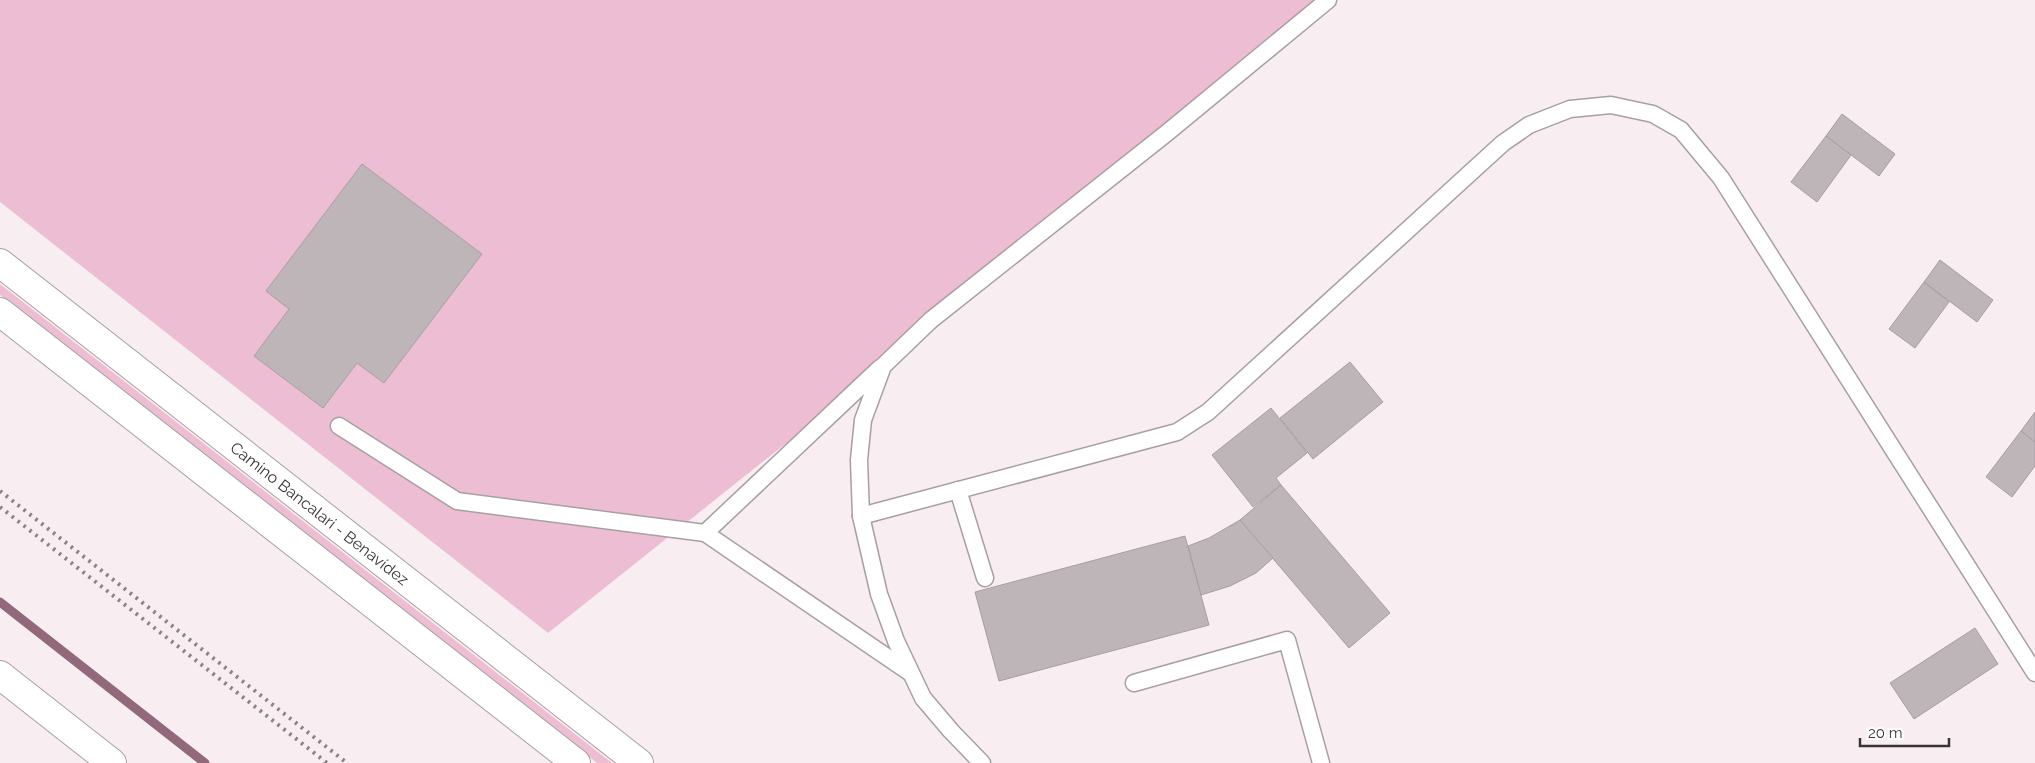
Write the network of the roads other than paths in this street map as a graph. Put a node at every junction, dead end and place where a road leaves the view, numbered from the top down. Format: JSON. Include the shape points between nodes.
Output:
{"nodes":[{"id":1,"x":1328,"y":0,"type":"edge"},
{"id":2,"x":0,"y":263,"type":"edge"},
{"id":3,"x":0,"y":312,"type":"edge"},
{"id":4,"x":883,"y":366,"type":"junction"},
{"id":5,"x":339,"y":426,"type":"dead end"},
{"id":6,"x":958,"y":490,"type":"junction"},
{"id":7,"x":861,"y":516,"type":"junction"},
{"id":8,"x":705,"y":533,"type":"junction"},
{"id":9,"x":985,"y":578,"type":"dead end"},
{"id":10,"x":2035,"y":673,"type":"edge"},
{"id":11,"x":911,"y":674,"type":"junction"},
{"id":12,"x":0,"y":675,"type":"edge"},
{"id":13,"x":1134,"y":683,"type":"dead end"},
{"id":14,"x":112,"y":763,"type":"edge"},
{"id":15,"x":576,"y":763,"type":"edge"},
{"id":16,"x":640,"y":763,"type":"edge"},
{"id":17,"x":982,"y":763,"type":"edge"},
{"id":18,"x":1321,"y":763,"type":"edge"}],
"edges":[{"from":1,"to":4,"type":"lane","via":[[931,320]]},
{"from":2,"to":16,"type":"main road","name":"Camino Bancalari - Benavídez"},
{"from":3,"to":15,"type":"main road"},
{"from":4,"to":7,"type":"lane","via":[[864,420],[859,460]]},
{"from":4,"to":8,"type":"lane"},
{"from":5,"to":8,"type":"lane","via":[[457,501]]},
{"from":6,"to":7,"type":"lane"},
{"from":6,"to":9,"type":"lane"},
{"from":6,"to":10,"type":"lane","via":[[1177,432],[1208,412],[1503,143],[1530,126],[1570,109],[1611,105],[1652,114],[1681,130],[1721,178]]},
{"from":7,"to":11,"type":"lane","via":[[879,594]]},
{"from":8,"to":11,"type":"lane"},
{"from":11,"to":17,"type":"lane","via":[[923,698]]},
{"from":12,"to":14,"type":"main road"},
{"from":13,"to":18,"type":"lane","via":[[1287,640]]}]}
